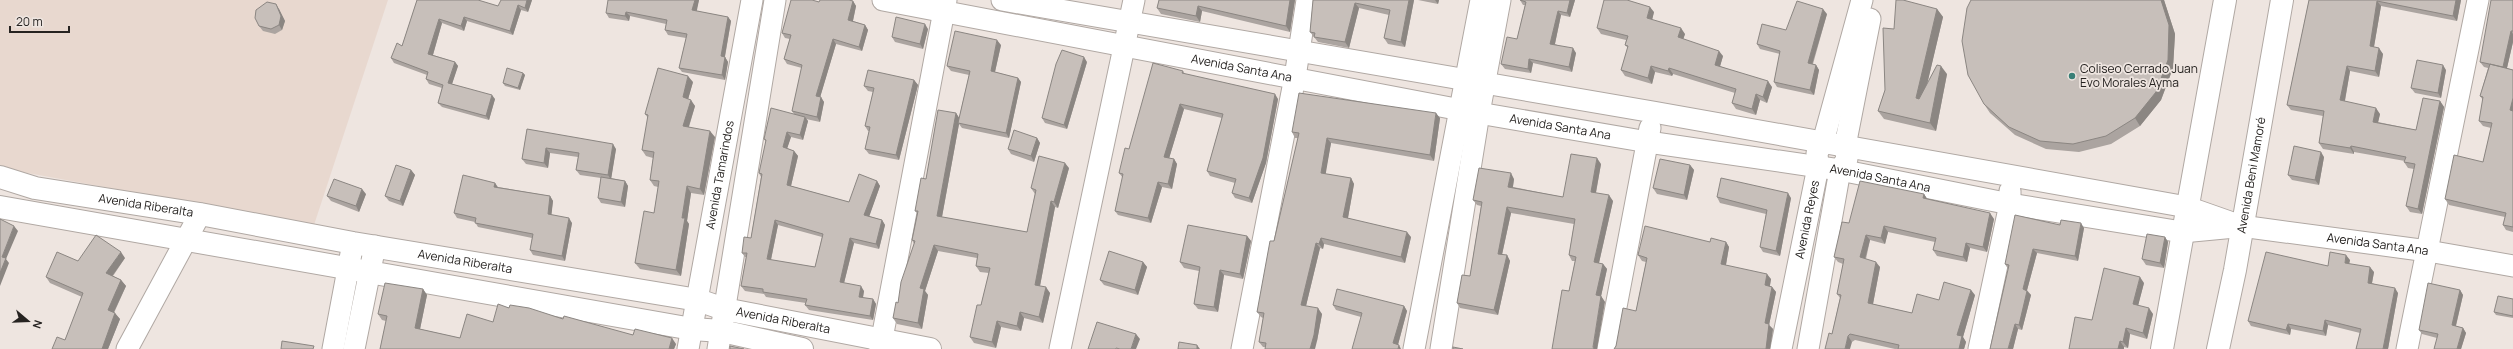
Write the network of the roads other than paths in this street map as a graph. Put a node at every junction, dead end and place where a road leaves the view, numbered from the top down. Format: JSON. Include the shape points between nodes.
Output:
{"nodes":[{"id":1,"x":752,"y":0,"type":"edge"},
{"id":2,"x":775,"y":0,"type":"edge"},
{"id":3,"x":883,"y":0,"type":"edge"},
{"id":4,"x":1002,"y":0,"type":"edge"},
{"id":5,"x":1134,"y":0,"type":"edge"},
{"id":6,"x":1307,"y":0,"type":"edge"},
{"id":7,"x":1481,"y":0,"type":"edge"},
{"id":8,"x":1500,"y":0,"type":"edge"},
{"id":9,"x":1862,"y":0,"type":"edge"},
{"id":10,"x":1874,"y":0,"type":"edge"},
{"id":11,"x":2224,"y":0,"type":"edge"},
{"id":12,"x":2282,"y":0,"type":"edge"},
{"id":13,"x":2478,"y":0,"type":"edge"},
{"id":14,"x":945,"y":5,"type":"edge"},
{"id":15,"x":1130,"y":22,"type":"junction"},
{"id":16,"x":1124,"y":46,"type":"junction"},
{"id":17,"x":1298,"y":51,"type":"junction"},
{"id":18,"x":1295,"y":77,"type":"junction"},
{"id":19,"x":1475,"y":83,"type":"junction"},
{"id":20,"x":1470,"y":111,"type":"junction"},
{"id":21,"x":1653,"y":112,"type":"junction"},
{"id":22,"x":1648,"y":142,"type":"junction"},
{"id":23,"x":1823,"y":142,"type":"junction"},
{"id":24,"x":1845,"y":146,"type":"junction"},
{"id":25,"x":1818,"y":167,"type":"junction"},
{"id":26,"x":1840,"y":170,"type":"junction"},
{"id":27,"x":2010,"y":176,"type":"junction"},
{"id":28,"x":0,"y":177,"type":"edge"},
{"id":29,"x":2010,"y":204,"type":"junction"},
{"id":30,"x":0,"y":207,"type":"edge"},
{"id":31,"x":2187,"y":207,"type":"junction"},
{"id":32,"x":200,"y":214,"type":"junction"},
{"id":33,"x":2241,"y":226,"type":"junction"},
{"id":34,"x":2182,"y":232,"type":"junction"},
{"id":35,"x":186,"y":240,"type":"junction"},
{"id":36,"x":353,"y":243,"type":"junction"},
{"id":37,"x":375,"y":246,"type":"junction"},
{"id":38,"x":2428,"y":251,"type":"junction"},
{"id":39,"x":2513,"y":266,"type":"edge"},
{"id":40,"x":359,"y":269,"type":"junction"},
{"id":41,"x":698,"y":300,"type":"junction"},
{"id":42,"x":724,"y":309,"type":"junction"},
{"id":43,"x":690,"y":339,"type":"edge"},
{"id":44,"x":720,"y":340,"type":"edge"},
{"id":45,"x":881,"y":344,"type":"edge"},
{"id":46,"x":127,"y":349,"type":"edge"},
{"id":47,"x":333,"y":349,"type":"edge"},
{"id":48,"x":354,"y":349,"type":"edge"},
{"id":49,"x":802,"y":349,"type":"edge"},
{"id":50,"x":930,"y":349,"type":"edge"},
{"id":51,"x":1060,"y":349,"type":"edge"},
{"id":52,"x":1242,"y":349,"type":"edge"},
{"id":53,"x":1414,"y":349,"type":"edge"},
{"id":54,"x":1441,"y":349,"type":"edge"},
{"id":55,"x":1608,"y":349,"type":"edge"},
{"id":56,"x":1781,"y":349,"type":"edge"},
{"id":57,"x":1808,"y":349,"type":"edge"},
{"id":58,"x":1979,"y":349,"type":"edge"},
{"id":59,"x":2162,"y":349,"type":"edge"},
{"id":60,"x":2218,"y":349,"type":"edge"},
{"id":61,"x":2407,"y":349,"type":"edge"}],
"edges":[{"from":1,"to":41,"type":"street","name":"Avenida Tamarindos"},
{"from":2,"to":42,"type":"street","name":"Avenida Tamarindos"},
{"from":3,"to":14,"type":"street","name":"Avenida Santa Ana"},
{"from":4,"to":15,"type":"street","name":"Avenida Santa Ana"},
{"from":5,"to":15,"type":"street"},
{"from":6,"to":17,"type":"street"},
{"from":7,"to":19,"type":"street"},
{"from":8,"to":19,"type":"street"},
{"from":9,"to":23,"type":"street","name":"Avenida Reyes"},
{"from":10,"to":24,"type":"street","name":"Avenida Reyes"},
{"from":11,"to":31,"type":"street"},
{"from":12,"to":33,"type":"street","name":"Avenida Beni Mamoré"},
{"from":13,"to":38,"type":"street"},
{"from":14,"to":16,"type":"street","name":"Avenida Santa Ana"},
{"from":14,"to":45,"type":"street"},
{"from":15,"to":16,"type":"street"},
{"from":15,"to":17,"type":"street","name":"Avenida Santa Ana"},
{"from":16,"to":18,"type":"street","name":"Avenida Santa Ana"},
{"from":16,"to":51,"type":"street"},
{"from":17,"to":18,"type":"street"},
{"from":17,"to":19,"type":"street","name":"Avenida Santa Ana"},
{"from":18,"to":20,"type":"street","name":"Avenida Santa Ana"},
{"from":18,"to":52,"type":"street"},
{"from":19,"to":20,"type":"street"},
{"from":19,"to":21,"type":"street","name":"Avenida Santa Ana"},
{"from":20,"to":22,"type":"street","name":"Avenida Santa Ana"},
{"from":20,"to":53,"type":"street"},
{"from":20,"to":54,"type":"street"},
{"from":21,"to":22,"type":"street"},
{"from":21,"to":23,"type":"street","name":"Avenida Santa Ana"},
{"from":22,"to":25,"type":"street","name":"Avenida Santa Ana"},
{"from":22,"to":55,"type":"street"},
{"from":23,"to":24,"type":"street","name":"Avenida Santa Ana"},
{"from":23,"to":25,"type":"street","name":"Avenida Reyes","via":[[1817,153]]},
{"from":24,"to":26,"type":"street","name":"Avenida Reyes","via":[[1847,159]]},
{"from":24,"to":27,"type":"street","name":"Avenida Santa Ana"},
{"from":25,"to":26,"type":"street","name":"Avenida Santa Ana"},
{"from":25,"to":56,"type":"street","name":"Avenida Reyes"},
{"from":26,"to":29,"type":"street","name":"Avenida Santa Ana"},
{"from":26,"to":57,"type":"street","name":"Avenida Reyes"},
{"from":27,"to":29,"type":"street"},
{"from":27,"to":31,"type":"street","name":"Avenida Santa Ana"},
{"from":28,"to":32,"type":"street","name":"Avenida Riberalta","via":[[36,188]]},
{"from":29,"to":34,"type":"street","name":"Avenida Santa Ana"},
{"from":29,"to":58,"type":"street"},
{"from":30,"to":35,"type":"street","name":"Avenida Riberalta"},
{"from":31,"to":33,"type":"street","name":"Avenida Santa Ana"},
{"from":31,"to":34,"type":"street"},
{"from":32,"to":35,"type":"street"},
{"from":32,"to":36,"type":"street","name":"Avenida Riberalta"},
{"from":33,"to":34,"type":"street","name":"Avenida Santa Ana"},
{"from":33,"to":38,"type":"street","name":"Avenida Santa Ana"},
{"from":33,"to":60,"type":"street","name":"Avenida Beni Mamoré","via":[[2235,270]]},
{"from":34,"to":59,"type":"street"},
{"from":35,"to":40,"type":"street","name":"Avenida Riberalta"},
{"from":35,"to":46,"type":"street"},
{"from":36,"to":37,"type":"street","name":"Avenida Riberalta"},
{"from":36,"to":40,"type":"street"},
{"from":37,"to":40,"type":"street"},
{"from":37,"to":41,"type":"street","name":"Avenida Riberalta"},
{"from":38,"to":39,"type":"street","name":"Avenida Santa Ana"},
{"from":38,"to":61,"type":"street"},
{"from":40,"to":43,"type":"street","name":"Avenida Riberalta"},
{"from":40,"to":47,"type":"street"},
{"from":40,"to":48,"type":"street"},
{"from":41,"to":42,"type":"street","name":"Avenida Riberalta"},
{"from":41,"to":43,"type":"street","name":"Avenida Tamarindos"},
{"from":42,"to":44,"type":"street","name":"Avenida Tamarindos"},
{"from":42,"to":45,"type":"street","name":"Avenida Riberalta"},
{"from":43,"to":44,"type":"street","name":"Avenida Riberalta"},
{"from":44,"to":49,"type":"street","name":"Avenida Riberalta"},
{"from":45,"to":50,"type":"street","name":"Avenida Riberalta"}]}
